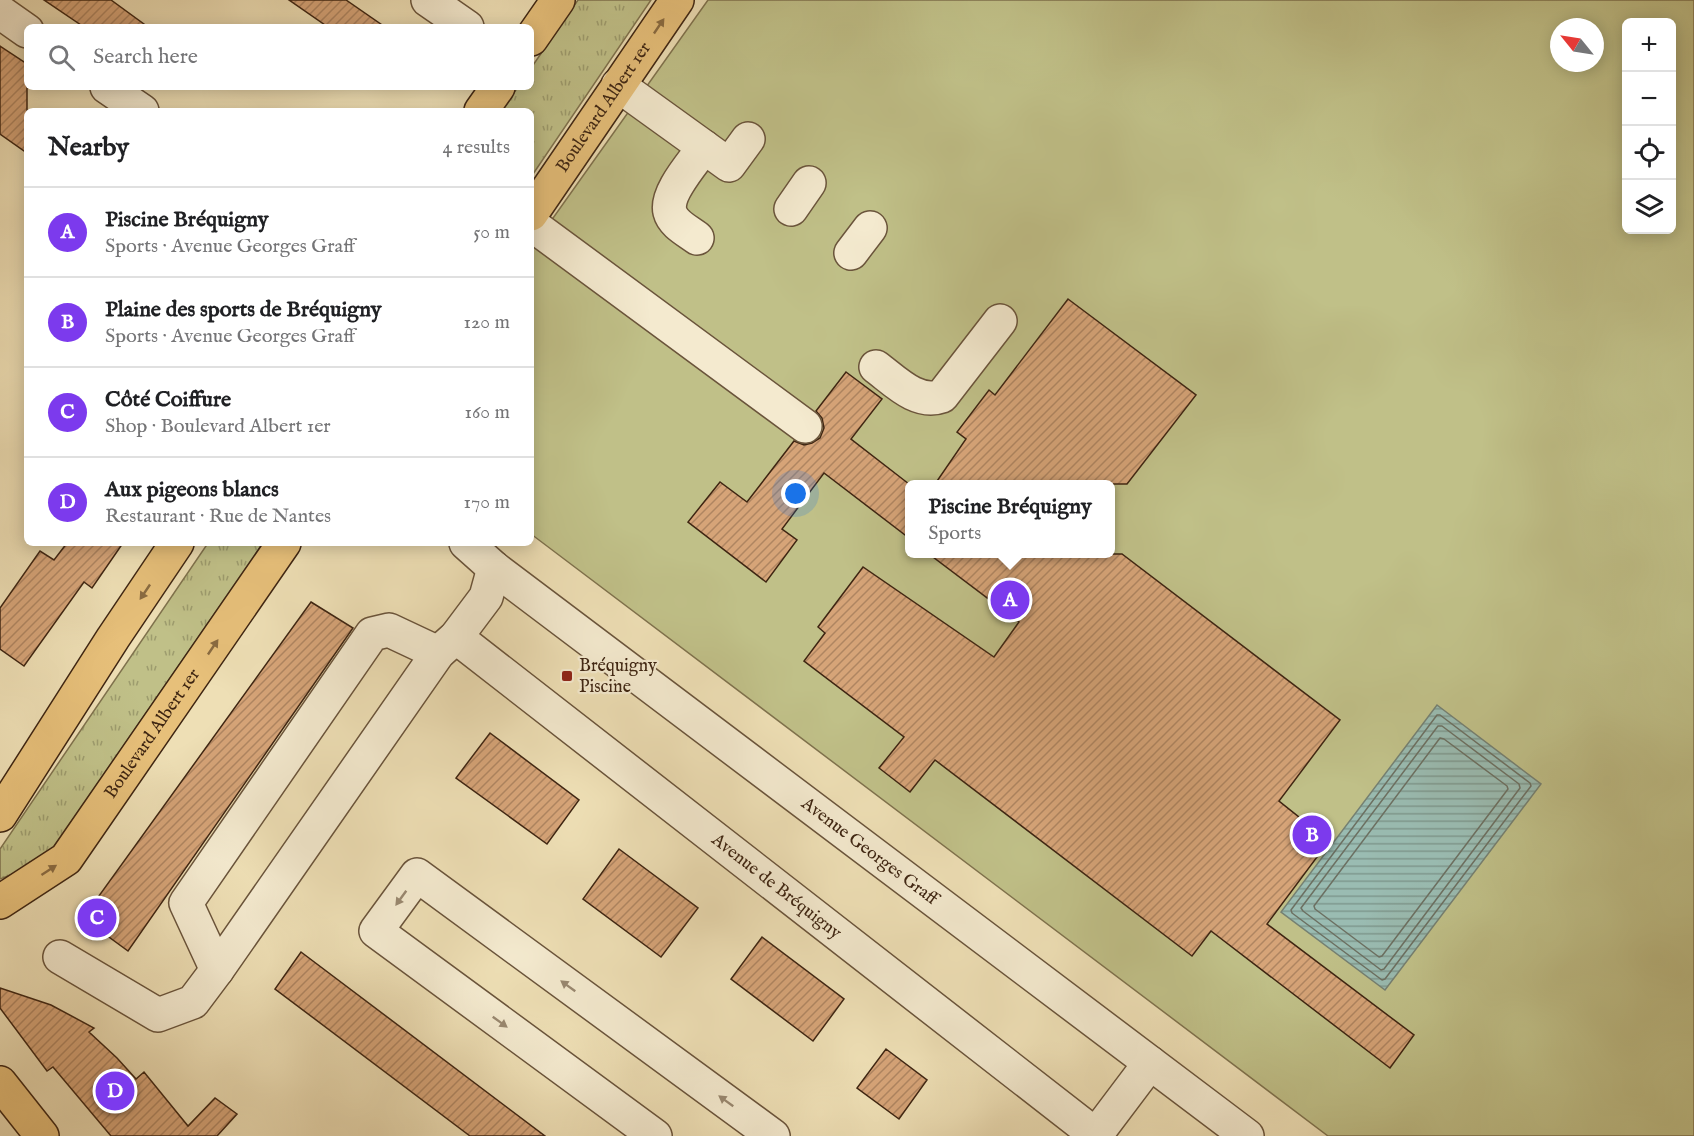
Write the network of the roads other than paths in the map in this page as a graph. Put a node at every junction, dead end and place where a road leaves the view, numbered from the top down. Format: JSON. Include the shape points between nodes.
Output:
{"nodes":[{"id":1,"x":428,"y":0,"type":"edge"},
{"id":2,"x":558,"y":0,"type":"edge"},
{"id":3,"x":677,"y":0,"type":"edge"},
{"id":4,"x":0,"y":12,"type":"edge"},
{"id":5,"x":463,"y":24,"type":"edge"},
{"id":6,"x":24,"y":29,"type":"edge"},
{"id":7,"x":534,"y":35,"type":"edge"},
{"id":8,"x":618,"y":85,"type":"junction"},
{"id":9,"x":111,"y":90,"type":"edge"},
{"id":10,"x":496,"y":90,"type":"edge"},
{"id":11,"x":138,"y":108,"type":"edge"},
{"id":12,"x":483,"y":108,"type":"edge"},
{"id":13,"x":748,"y":139,"type":"dead end"},
{"id":14,"x":704,"y":147,"type":"junction"},
{"id":15,"x":534,"y":210,"type":"edge"},
{"id":16,"x":534,"y":226,"type":"edge"},
{"id":17,"x":697,"y":238,"type":"dead end"},
{"id":18,"x":1000,"y":321,"type":"dead end"},
{"id":19,"x":876,"y":367,"type":"dead end"},
{"id":20,"x":805,"y":426,"type":"dead end"},
{"id":21,"x":175,"y":546,"type":"edge"},
{"id":22,"x":282,"y":546,"type":"edge"},
{"id":23,"x":455,"y":546,"type":"edge"},
{"id":24,"x":469,"y":546,"type":"edge"},
{"id":25,"x":494,"y":568,"type":"junction"},
{"id":26,"x":447,"y":645,"type":"junction"},
{"id":27,"x":29,"y":770,"type":"junction"},
{"id":28,"x":0,"y":794,"type":"edge"},
{"id":29,"x":0,"y":815,"type":"edge"},
{"id":30,"x":0,"y":902,"type":"edge"},
{"id":31,"x":60,"y":957,"type":"dead end"},
{"id":32,"x":217,"y":970,"type":"junction"},
{"id":33,"x":1150,"y":1063,"type":"junction"},
{"id":34,"x":0,"y":1083,"type":"edge"},
{"id":35,"x":42,"y":1136,"type":"edge"},
{"id":36,"x":654,"y":1136,"type":"edge"},
{"id":37,"x":773,"y":1136,"type":"edge"},
{"id":38,"x":1096,"y":1136,"type":"edge"},
{"id":39,"x":1247,"y":1136,"type":"edge"}],
"edges":[{"from":1,"to":5,"type":"street"},
{"from":2,"to":7,"type":"main road"},
{"from":8,"to":3,"type":"main road","name":"Boulevard Albert 1er","one_way":true},
{"from":4,"to":6,"type":"street"},
{"from":8,"to":14,"type":"street"},
{"from":8,"to":15,"type":"main road","name":"Boulevard Albert 1er"},
{"from":9,"to":11,"type":"street"},
{"from":10,"to":12,"type":"main road"},
{"from":13,"to":14,"type":"street","via":[[729,165]]},
{"from":14,"to":17,"type":"street","via":[[670,200],[673,219]]},
{"from":16,"to":20,"type":"street"},
{"from":18,"to":19,"type":"street","via":[[942,396],[934,399],[915,395]]},
{"from":21,"to":27,"type":"main road","one_way":true},
{"from":30,"to":22,"type":"main road","name":"Boulevard Albert 1er","one_way":true,"via":[[66,859]]},
{"from":23,"to":25,"type":"street","name":"Avenue Georges Graff"},
{"from":24,"to":25,"type":"street","name":"Avenue Georges Graff"},
{"from":25,"to":26,"type":"street","via":[[486,597]]},
{"from":25,"to":33,"type":"street","name":"Avenue Georges Graff"},
{"from":26,"to":32,"type":"street"},
{"from":26,"to":32,"type":"street","name":"Avenue de Bréquigny","via":[[389,630],[372,634],[186,903]]},
{"from":26,"to":38,"type":"street","name":"Avenue de Bréquigny"},
{"from":27,"to":28,"type":"main road"},
{"from":27,"to":29,"type":"main road"},
{"from":31,"to":32,"type":"street","via":[[158,1015],[193,1002]]},
{"from":33,"to":38,"type":"street"},
{"from":33,"to":39,"type":"street","name":"Avenue Georges Graff"},
{"from":34,"to":35,"type":"main road"},
{"from":37,"to":36,"type":"street","one_way":true,"via":[[417,875],[376,931]]}]}
